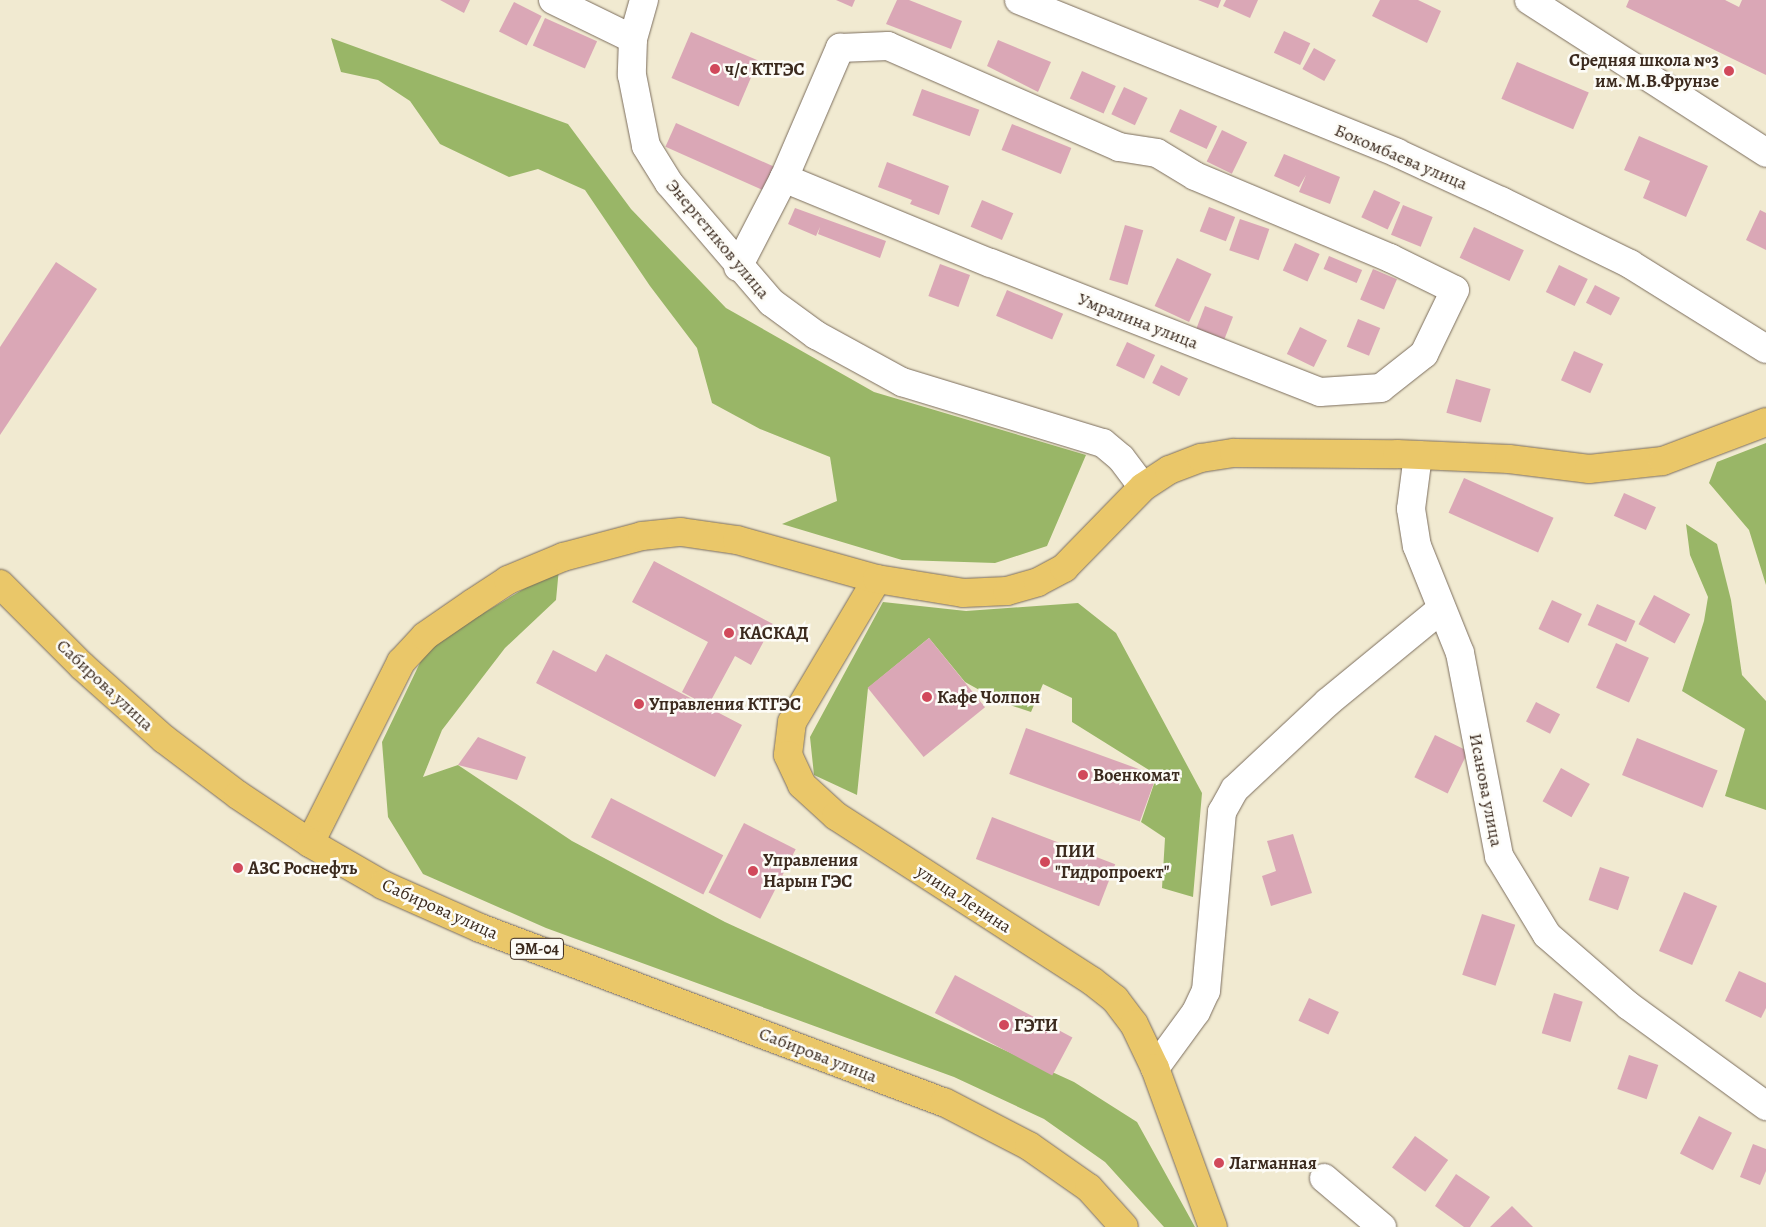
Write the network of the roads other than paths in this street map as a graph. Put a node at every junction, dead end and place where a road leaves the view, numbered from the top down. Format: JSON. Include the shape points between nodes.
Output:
{"nodes":[{"id":1,"x":553,"y":0,"type":"edge"},
{"id":2,"x":644,"y":0,"type":"edge"},
{"id":3,"x":1020,"y":0,"type":"edge"},
{"id":4,"x":1529,"y":0,"type":"edge"},
{"id":5,"x":633,"y":39,"type":"junction"},
{"id":6,"x":1766,"y":153,"type":"edge"},
{"id":7,"x":784,"y":178,"type":"junction"},
{"id":8,"x":738,"y":267,"type":"junction"},
{"id":9,"x":1766,"y":348,"type":"edge"},
{"id":10,"x":1766,"y":422,"type":"edge"},
{"id":11,"x":1418,"y":455,"type":"junction"},
{"id":12,"x":1143,"y":487,"type":"junction"},
{"id":13,"x":877,"y":579,"type":"junction"},
{"id":14,"x":0,"y":584,"type":"edge"},
{"id":15,"x":1440,"y":610,"type":"junction"},
{"id":16,"x":310,"y":843,"type":"junction"},
{"id":17,"x":1155,"y":1068,"type":"junction"},
{"id":18,"x":1766,"y":1106,"type":"edge"},
{"id":19,"x":1324,"y":1178,"type":"dead end"},
{"id":20,"x":1124,"y":1227,"type":"edge"},
{"id":21,"x":1213,"y":1227,"type":"edge"},
{"id":22,"x":1382,"y":1227,"type":"edge"}],
"edges":[{"from":1,"to":5,"type":"street"},
{"from":2,"to":5,"type":"street","name":"Энергетиков улица"},
{"from":3,"to":9,"type":"street","name":"Бокомбаева улица","via":[[1397,153],[1501,200],[1630,264]]},
{"from":4,"to":6,"type":"street"},
{"from":5,"to":8,"type":"street","name":"Энергетиков улица","via":[[632,75],[646,146],[669,183]]},
{"from":7,"to":7,"type":"street","name":"Умралина улица","via":[[840,48],[888,46],[1119,147],[1156,152],[1195,176],[1390,258],[1454,290],[1424,354],[1381,388],[1320,392],[990,263]]},
{"from":7,"to":8,"type":"street"},
{"from":8,"to":12,"type":"street","name":"Энергетиков улица","via":[[771,302],[816,334],[902,382],[1102,443],[1121,458]]},
{"from":10,"to":11,"type":"main road","via":[[1663,461],[1588,469],[1509,459]]},
{"from":11,"to":12,"type":"main road","via":[[1234,453],[1201,458],[1169,470]]},
{"from":11,"to":15,"type":"street","name":"Исанова улица","via":[[1411,510],[1417,546]]},
{"from":12,"to":13,"type":"main road","via":[[1084,550],[1064,568],[1038,582],[1007,591],[963,593]]},
{"from":13,"to":16,"type":"main road","via":[[737,540],[681,532],[642,536],[563,556],[508,580],[425,636],[401,662]]},
{"from":13,"to":17,"type":"main road","name":"улица Ленина","via":[[792,722],[788,755],[802,785],[836,816],[1115,999],[1134,1024]]},
{"from":14,"to":16,"type":"main road","name":"Сабирова улица","number":"ЭМ-04","via":[[82,666],[164,739],[238,796]]},
{"from":15,"to":17,"type":"street","via":[[1328,702],[1235,788],[1222,812],[1206,991],[1196,1012]]},
{"from":15,"to":18,"type":"street","name":"Исанова улица","via":[[1460,653],[1498,856],[1547,935],[1629,1006]]},
{"from":16,"to":20,"type":"main road","name":"Сабирова улица","number":"ЭМ-04","via":[[383,885],[480,928],[944,1102],[1029,1146],[1089,1188]]},
{"from":17,"to":21,"type":"main road","name":"улица Ленина"},
{"from":19,"to":22,"type":"street"}]}
